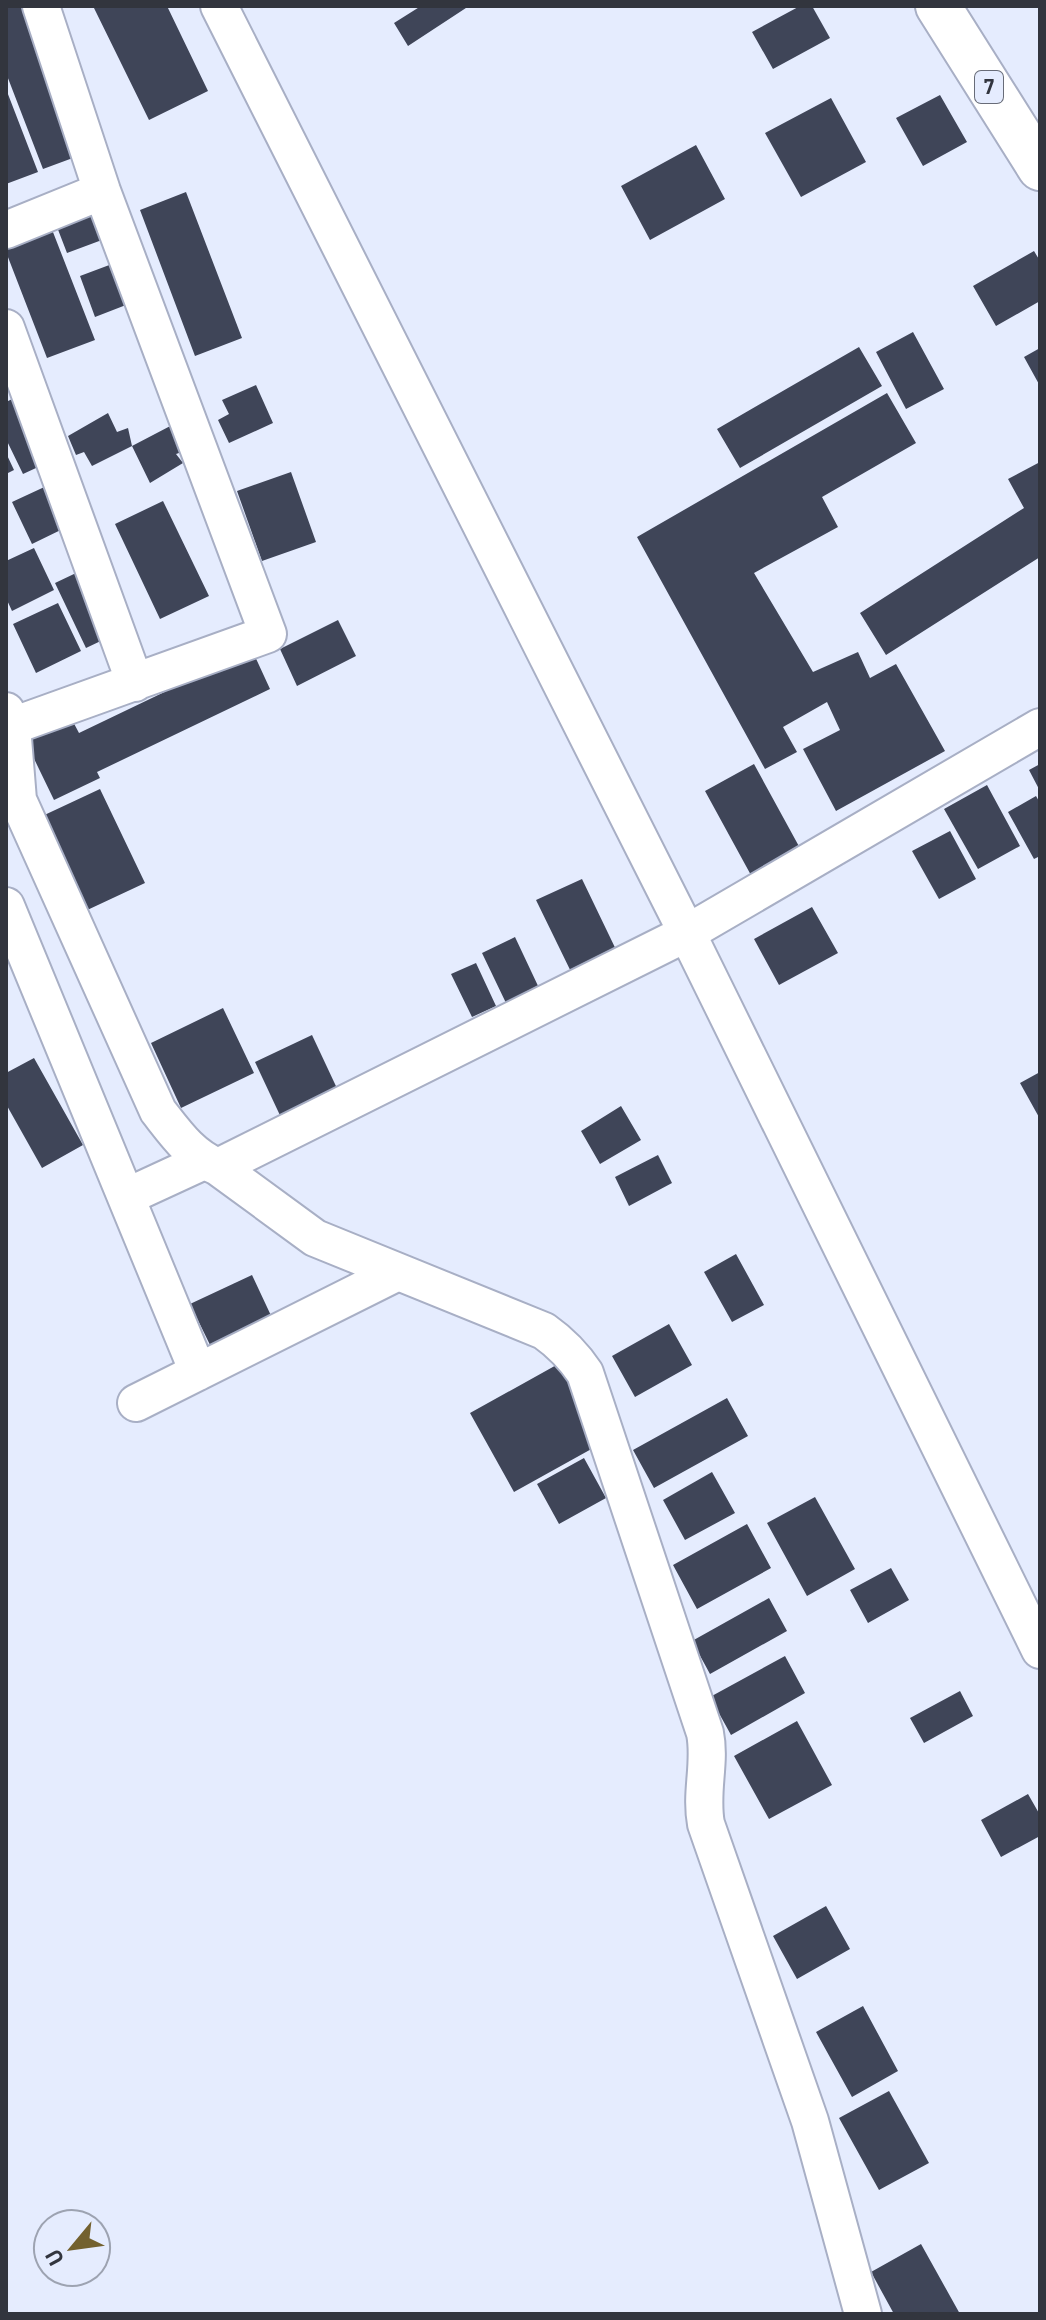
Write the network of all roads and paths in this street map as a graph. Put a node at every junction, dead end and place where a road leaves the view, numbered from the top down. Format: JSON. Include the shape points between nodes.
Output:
{"nodes":[{"id":1,"x":41,"y":6,"type":"edge"},
{"id":2,"x":219,"y":6,"type":"edge"},
{"id":3,"x":938,"y":6,"type":"edge"},
{"id":4,"x":1040,"y":168,"type":"edge"},
{"id":5,"x":102,"y":191,"type":"junction"},
{"id":6,"x":6,"y":230,"type":"edge"},
{"id":7,"x":6,"y":328,"type":"edge"},
{"id":8,"x":14,"y":376,"type":"edge"},
{"id":9,"x":135,"y":683,"type":"junction"},
{"id":10,"x":9,"y":719,"type":"edge"},
{"id":11,"x":1040,"y":727,"type":"edge"},
{"id":12,"x":12,"y":798,"type":"edge"},
{"id":13,"x":6,"y":906,"type":"edge"},
{"id":14,"x":687,"y":933,"type":"junction"},
{"id":15,"x":211,"y":1164,"type":"junction"},
{"id":16,"x":126,"y":1197,"type":"junction"},
{"id":17,"x":396,"y":1273,"type":"junction"},
{"id":18,"x":198,"y":1372,"type":"junction"},
{"id":19,"x":136,"y":1403,"type":"dead end"},
{"id":20,"x":1040,"y":1650,"type":"edge"},
{"id":21,"x":863,"y":2314,"type":"edge"}],
"edges":[{"from":1,"to":5,"type":"street"},
{"from":2,"to":14,"type":"street"},
{"from":3,"to":4,"type":"highway","number":"7"},
{"from":5,"to":6,"type":"street"},
{"from":5,"to":9,"type":"street","via":[[268,634]]},
{"from":7,"to":8,"type":"street"},
{"from":8,"to":9,"type":"street"},
{"from":9,"to":10,"type":"street"},
{"from":10,"to":12,"type":"street"},
{"from":11,"to":14,"type":"street"},
{"from":12,"to":15,"type":"street","via":[[158,1111],[185,1145]]},
{"from":13,"to":16,"type":"street"},
{"from":14,"to":15,"type":"street"},
{"from":14,"to":20,"type":"street"},
{"from":15,"to":16,"type":"street"},
{"from":15,"to":17,"type":"street","via":[[315,1238]]},
{"from":16,"to":18,"type":"street"},
{"from":17,"to":18,"type":"street"},
{"from":17,"to":21,"type":"street","via":[[544,1331],[574,1356],[585,1373],[705,1733],[706,1824],[810,2121]]},
{"from":18,"to":19,"type":"street"}]}
